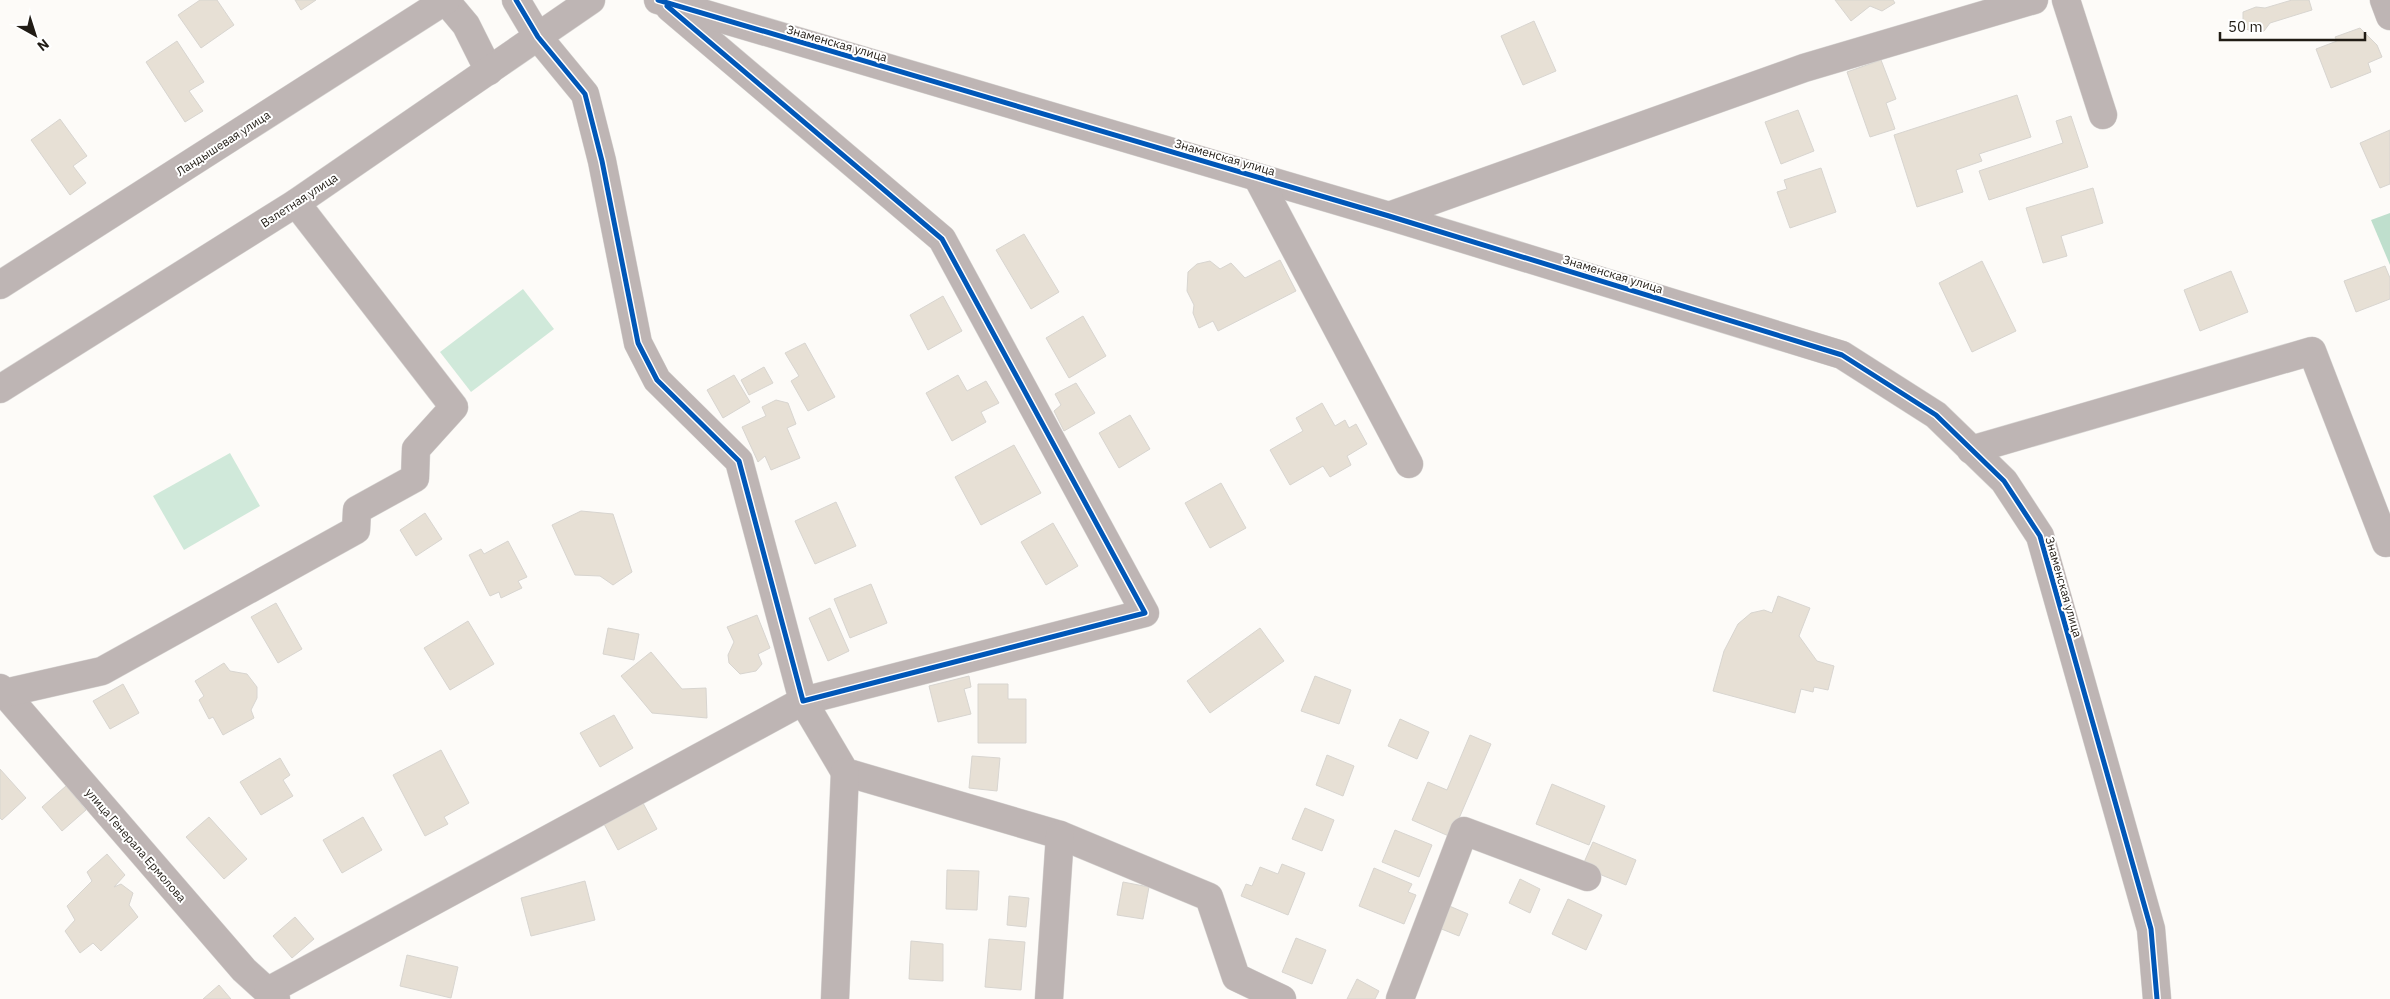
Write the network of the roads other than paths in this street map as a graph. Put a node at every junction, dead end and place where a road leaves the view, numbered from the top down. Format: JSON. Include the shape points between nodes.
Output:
{"nodes":[{"id":1,"x":446,"y":0,"type":"edge"},
{"id":2,"x":516,"y":0,"type":"edge"},
{"id":3,"x":591,"y":0,"type":"edge"},
{"id":4,"x":2034,"y":0,"type":"edge"},
{"id":5,"x":2066,"y":0,"type":"edge"},
{"id":6,"x":2384,"y":0,"type":"edge"},
{"id":7,"x":661,"y":1,"type":"edge"},
{"id":8,"x":2390,"y":16,"type":"edge"},
{"id":9,"x":538,"y":37,"type":"junction"},
{"id":10,"x":489,"y":71,"type":"junction"},
{"id":11,"x":2103,"y":116,"type":"dead end"},
{"id":12,"x":1257,"y":177,"type":"junction"},
{"id":13,"x":296,"y":203,"type":"junction"},
{"id":14,"x":1389,"y":216,"type":"junction"},
{"id":15,"x":0,"y":285,"type":"edge"},
{"id":16,"x":0,"y":389,"type":"edge"},
{"id":17,"x":1971,"y":450,"type":"junction"},
{"id":18,"x":1409,"y":464,"type":"dead end"},
{"id":19,"x":2390,"y":542,"type":"edge"},
{"id":20,"x":2,"y":690,"type":"edge"},
{"id":21,"x":803,"y":701,"type":"junction"},
{"id":22,"x":845,"y":772,"type":"junction"},
{"id":23,"x":1060,"y":835,"type":"junction"},
{"id":24,"x":1587,"y":877,"type":"dead end"},
{"id":25,"x":272,"y":995,"type":"edge"},
{"id":26,"x":835,"y":999,"type":"edge"},
{"id":27,"x":1049,"y":999,"type":"edge"},
{"id":28,"x":1282,"y":999,"type":"edge"},
{"id":29,"x":1400,"y":999,"type":"edge"},
{"id":30,"x":2157,"y":999,"type":"edge"}],
"edges":[{"from":1,"to":10,"type":"street","via":[[466,25]]},
{"from":1,"to":15,"type":"street","name":"Ландышевая улица"},
{"from":2,"to":9,"type":"street"},
{"from":3,"to":9,"type":"street","name":"Взлетная улица"},
{"from":4,"to":14,"type":"street","via":[[1804,68]]},
{"from":5,"to":11,"type":"street"},
{"from":6,"to":8,"type":"street"},
{"from":7,"to":12,"type":"street","name":"Знаменская улица"},
{"from":7,"to":21,"type":"street","via":[[942,239],[1145,613]]},
{"from":9,"to":10,"type":"street","name":"Взлетная улица"},
{"from":9,"to":21,"type":"street","via":[[585,94],[602,161],[638,343],[657,380],[739,461]]},
{"from":10,"to":13,"type":"street","name":"Взлетная улица"},
{"from":12,"to":14,"type":"street","name":"Знаменская улица"},
{"from":12,"to":18,"type":"street"},
{"from":13,"to":16,"type":"street","name":"Взлетная улица"},
{"from":13,"to":20,"type":"street","via":[[454,407],[416,449],[415,478],[357,510],[356,530],[102,671]]},
{"from":14,"to":17,"type":"street","name":"Знаменская улица","via":[[1842,354],[1936,415]]},
{"from":17,"to":19,"type":"street","via":[[2312,351],[2386,542]]},
{"from":17,"to":30,"type":"street","name":"Знаменская улица","via":[[2004,481],[2040,536],[2151,929]]},
{"from":20,"to":25,"type":"street","name":"улица Генерала Ермолова","via":[[244,970]]},
{"from":21,"to":22,"type":"street"},
{"from":21,"to":25,"type":"street"},
{"from":22,"to":23,"type":"street"},
{"from":22,"to":26,"type":"street"},
{"from":23,"to":27,"type":"street"},
{"from":23,"to":28,"type":"street","via":[[1210,897],[1236,977]]},
{"from":24,"to":29,"type":"street","via":[[1464,831]]}]}
